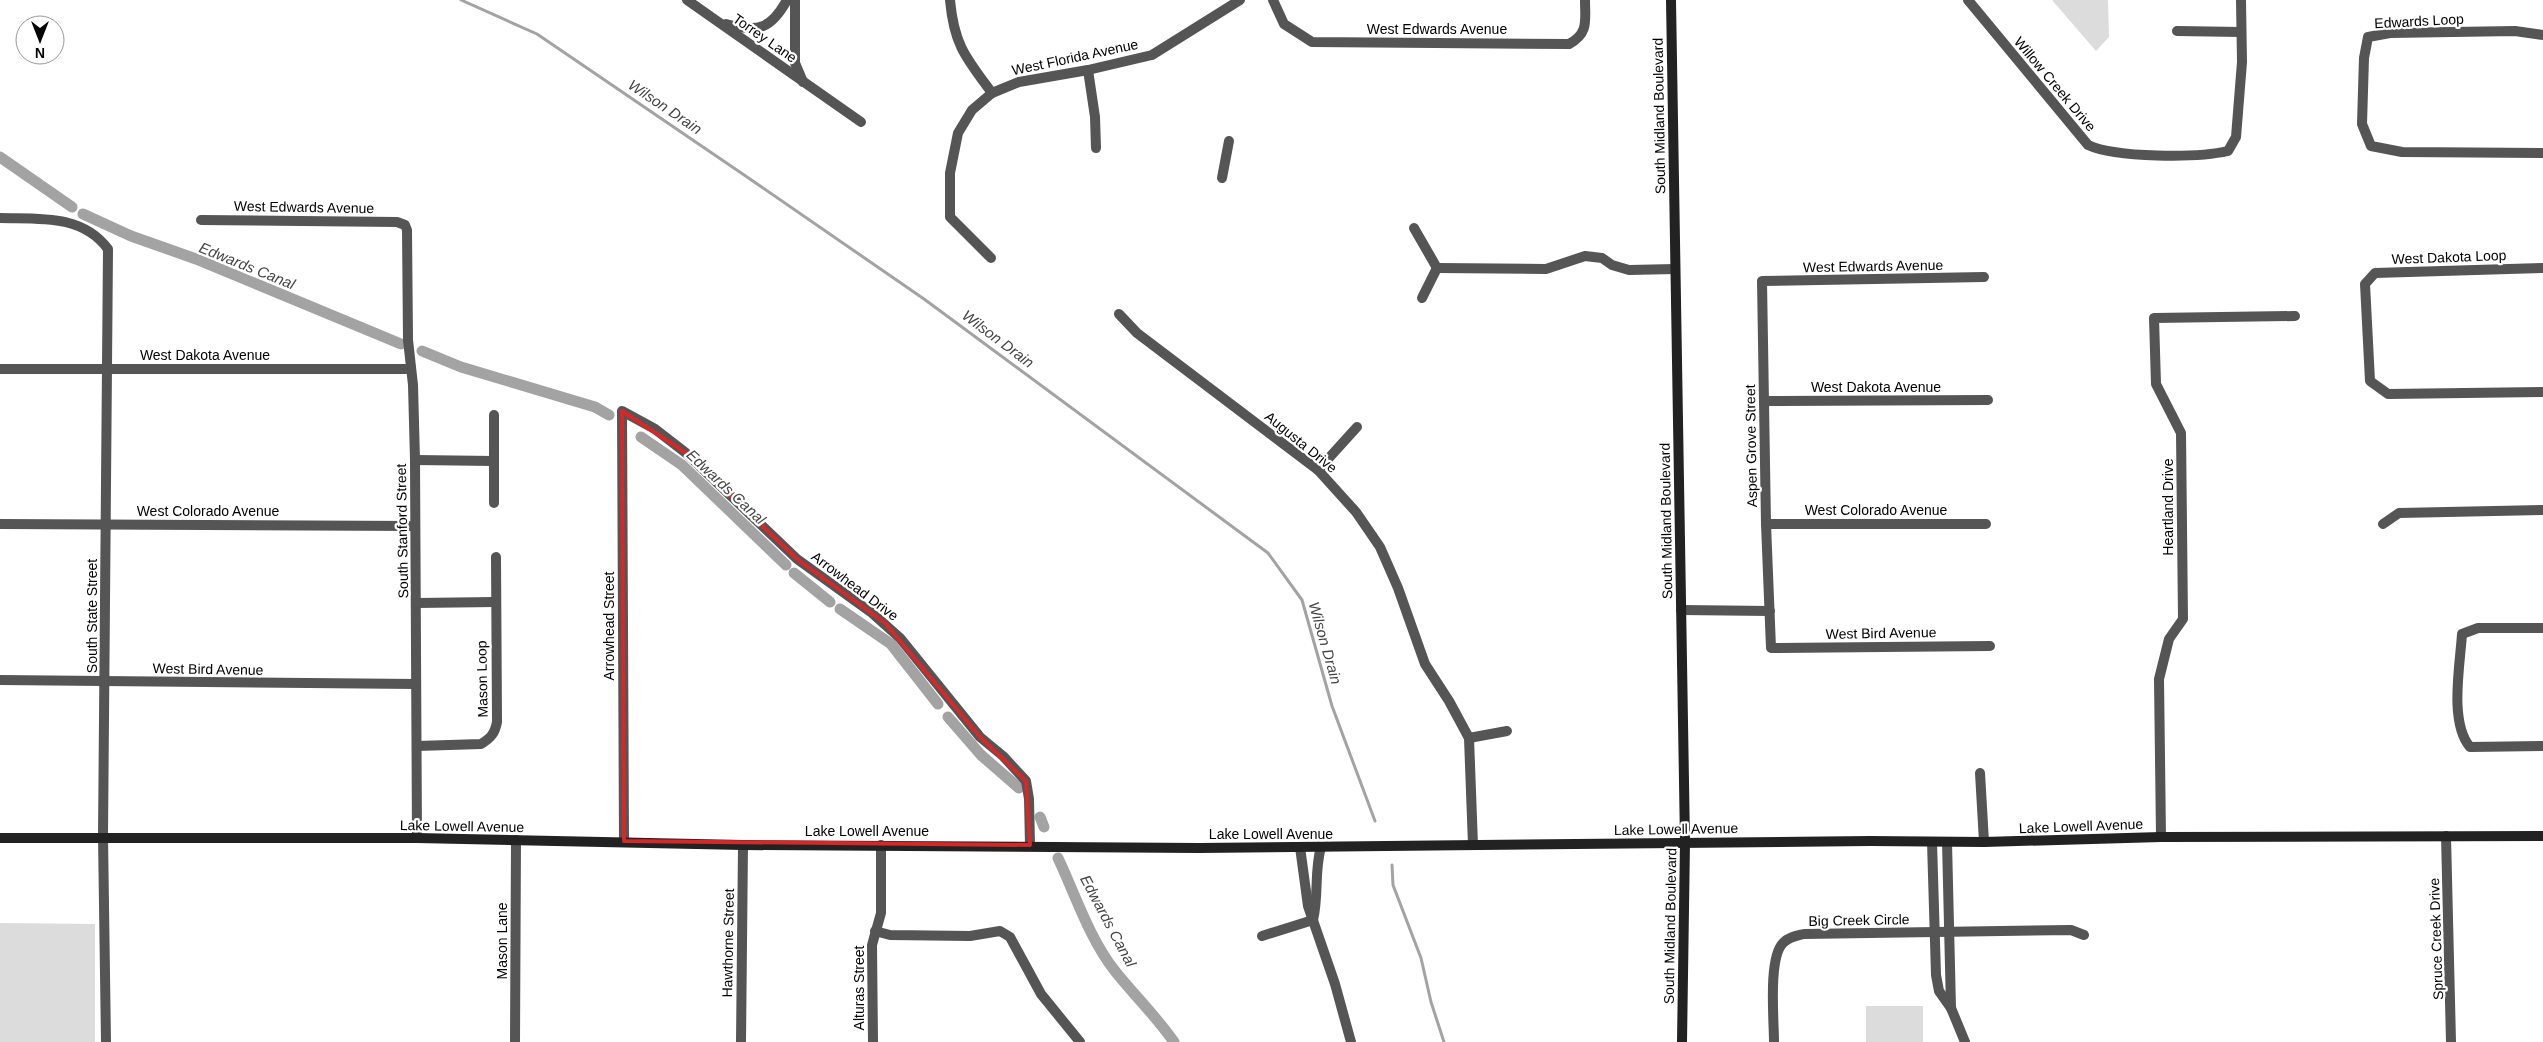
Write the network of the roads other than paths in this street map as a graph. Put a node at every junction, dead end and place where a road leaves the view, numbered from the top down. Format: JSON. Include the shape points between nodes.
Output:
{"nodes":[{"id":1,"x":687,"y":0,"type":"edge"},
{"id":2,"x":787,"y":0,"type":"edge"},
{"id":3,"x":795,"y":0,"type":"edge"},
{"id":4,"x":950,"y":0,"type":"edge"},
{"id":5,"x":1240,"y":0,"type":"edge"},
{"id":6,"x":1273,"y":0,"type":"edge"},
{"id":7,"x":1585,"y":0,"type":"edge"},
{"id":8,"x":1671,"y":0,"type":"edge"},
{"id":9,"x":1968,"y":0,"type":"edge"},
{"id":10,"x":2241,"y":0,"type":"edge"},
{"id":11,"x":718,"y":22,"type":"junction"},
{"id":12,"x":2177,"y":31,"type":"dead end"},
{"id":13,"x":2241,"y":32,"type":"junction"},
{"id":14,"x":2543,"y":35,"type":"edge"},
{"id":15,"x":1088,"y":70,"type":"junction"},
{"id":16,"x":803,"y":82,"type":"junction"},
{"id":17,"x":992,"y":93,"type":"junction"},
{"id":18,"x":861,"y":122,"type":"dead end"},
{"id":19,"x":1229,"y":140,"type":"dead end"},
{"id":20,"x":1096,"y":148,"type":"dead end"},
{"id":21,"x":2543,"y":153,"type":"edge"},
{"id":22,"x":1222,"y":178,"type":"dead end"},
{"id":23,"x":0,"y":218,"type":"edge"},
{"id":24,"x":201,"y":220,"type":"dead end"},
{"id":25,"x":405,"y":225,"type":"joint"},
{"id":26,"x":1414,"y":228,"type":"dead end"},
{"id":27,"x":991,"y":258,"type":"dead end"},
{"id":28,"x":1437,"y":268,"type":"junction"},
{"id":29,"x":2543,"y":268,"type":"edge"},
{"id":30,"x":1675,"y":269,"type":"junction"},
{"id":31,"x":1984,"y":277,"type":"dead end"},
{"id":32,"x":1762,"y":281,"type":"joint"},
{"id":33,"x":1422,"y":298,"type":"dead end"},
{"id":34,"x":1119,"y":314,"type":"dead end"},
{"id":35,"x":2295,"y":316,"type":"dead end"},
{"id":36,"x":107,"y":368,"type":"junction"},
{"id":37,"x":0,"y":369,"type":"edge"},
{"id":38,"x":411,"y":369,"type":"junction"},
{"id":39,"x":2543,"y":392,"type":"edge"},
{"id":40,"x":1988,"y":400,"type":"dead end"},
{"id":41,"x":1764,"y":402,"type":"junction"},
{"id":42,"x":622,"y":411,"type":"joint"},
{"id":43,"x":494,"y":415,"type":"dead end"},
{"id":44,"x":1357,"y":427,"type":"dead end"},
{"id":45,"x":415,"y":460,"type":"junction"},
{"id":46,"x":494,"y":461,"type":"junction"},
{"id":47,"x":1318,"y":470,"type":"junction"},
{"id":48,"x":494,"y":503,"type":"dead end"},
{"id":49,"x":2543,"y":510,"type":"edge"},
{"id":50,"x":0,"y":524,"type":"edge"},
{"id":51,"x":106,"y":524,"type":"junction"},
{"id":52,"x":1766,"y":524,"type":"junction"},
{"id":53,"x":1986,"y":524,"type":"dead end"},
{"id":54,"x":2383,"y":524,"type":"dead end"},
{"id":55,"x":416,"y":526,"type":"junction"},
{"id":56,"x":496,"y":557,"type":"dead end"},
{"id":57,"x":495,"y":602,"type":"junction"},
{"id":58,"x":417,"y":603,"type":"junction"},
{"id":59,"x":1681,"y":610,"type":"junction"},
{"id":60,"x":1770,"y":611,"type":"junction"},
{"id":61,"x":2543,"y":628,"type":"edge"},
{"id":62,"x":1990,"y":646,"type":"dead end"},
{"id":63,"x":1771,"y":648,"type":"joint"},
{"id":64,"x":0,"y":680,"type":"edge"},
{"id":65,"x":105,"y":681,"type":"junction"},
{"id":66,"x":416,"y":684,"type":"junction"},
{"id":67,"x":1507,"y":731,"type":"dead end"},
{"id":68,"x":1469,"y":738,"type":"junction"},
{"id":69,"x":418,"y":746,"type":"junction"},
{"id":70,"x":2543,"y":746,"type":"edge"},
{"id":71,"x":1980,"y":773,"type":"dead end"},
{"id":72,"x":103,"y":836,"type":"junction"},
{"id":73,"x":2446,"y":836,"type":"junction"},
{"id":74,"x":2543,"y":836,"type":"edge"},
{"id":75,"x":2161,"y":837,"type":"junction"},
{"id":76,"x":0,"y":838,"type":"edge"},
{"id":77,"x":417,"y":838,"type":"junction"},
{"id":78,"x":516,"y":840,"type":"junction"},
{"id":79,"x":624,"y":841,"type":"junction"},
{"id":80,"x":1684,"y":842,"type":"junction"},
{"id":81,"x":1932,"y":842,"type":"junction"},
{"id":82,"x":1947,"y":842,"type":"junction"},
{"id":83,"x":1984,"y":842,"type":"junction"},
{"id":84,"x":743,"y":845,"type":"junction"},
{"id":85,"x":881,"y":845,"type":"junction"},
{"id":86,"x":1472,"y":845,"type":"junction"},
{"id":87,"x":1030,"y":846,"type":"junction"},
{"id":88,"x":1300,"y":847,"type":"junction"},
{"id":89,"x":1321,"y":847,"type":"junction"},
{"id":90,"x":1313,"y":920,"type":"junction"},
{"id":91,"x":875,"y":932,"type":"junction"},
{"id":92,"x":1935,"y":933,"type":"junction"},
{"id":93,"x":1948,"y":933,"type":"junction"},
{"id":94,"x":2084,"y":935,"type":"dead end"},
{"id":95,"x":1262,"y":936,"type":"dead end"},
{"id":96,"x":1950,"y":1008,"type":"junction"},
{"id":97,"x":106,"y":1042,"type":"edge"},
{"id":98,"x":515,"y":1042,"type":"edge"},
{"id":99,"x":741,"y":1042,"type":"edge"},
{"id":100,"x":872,"y":1042,"type":"edge"},
{"id":101,"x":1080,"y":1042,"type":"edge"},
{"id":102,"x":1351,"y":1042,"type":"edge"},
{"id":103,"x":1682,"y":1042,"type":"edge"},
{"id":104,"x":1774,"y":1042,"type":"edge"},
{"id":105,"x":1965,"y":1042,"type":"edge"},
{"id":106,"x":2451,"y":1042,"type":"edge"}],
"edges":[{"from":1,"to":11,"type":"street","name":"Torrey Lane"},
{"from":2,"to":11,"type":"street","via":[[779,13],[761,29],[742,29]]},
{"from":3,"to":16,"type":"street","name":"Torrey Lane","via":[[795,63]]},
{"from":4,"to":17,"type":"street","via":[[952,27],[965,57]]},
{"from":5,"to":15,"type":"street","name":"West Florida Avenue","via":[[1152,55]]},
{"from":6,"to":7,"type":"street","name":"West Edwards Avenue","via":[[1284,24],[1312,42],[1569,44],[1580,38],[1585,28]]},
{"from":8,"to":30,"type":"main road","name":"South Midland Boulevard"},
{"from":9,"to":13,"type":"street","name":"Willow Creek Drive","via":[[2088,145],[2102,151],[2214,154],[2228,151],[2236,137]]},
{"from":10,"to":13,"type":"street"},
{"from":11,"to":16,"type":"street","name":"Torrey Lane"},
{"from":12,"to":13,"type":"street"},
{"from":14,"to":21,"type":"street","name":"Edwards Loop","via":[[2515,31],[2368,37],[2364,58],[2362,124],[2372,146],[2402,152]]},
{"from":15,"to":17,"type":"street","name":"West Florida Avenue","via":[[1019,82]]},
{"from":15,"to":20,"type":"street","via":[[1096,117]]},
{"from":16,"to":18,"type":"street","name":"Torrey Lane"},
{"from":17,"to":27,"type":"street","name":"West Florida Avenue","via":[[972,110],[958,133],[950,172],[950,217]]},
{"from":19,"to":22,"type":"street"},
{"from":23,"to":36,"type":"street","name":"South State Street","via":[[60,219],[99,237],[108,249]]},
{"from":24,"to":25,"type":"street","name":"West Edwards Avenue","via":[[397,222]]},
{"from":25,"to":38,"type":"street","name":"South Stanford Street"},
{"from":26,"to":28,"type":"street"},
{"from":28,"to":30,"type":"street","via":[[1546,269],[1585,256],[1602,258],[1629,270]]},
{"from":28,"to":33,"type":"street"},
{"from":29,"to":39,"type":"street","name":"West Dakota Loop","via":[[2375,273],[2365,284],[2370,382],[2388,394]]},
{"from":30,"to":59,"type":"main road","name":"South Midland Boulevard"},
{"from":31,"to":32,"type":"street","name":"West Edwards Avenue"},
{"from":32,"to":41,"type":"street","name":"Aspen Grove Street"},
{"from":34,"to":47,"type":"street","name":"Augusta Drive","via":[[1137,333]]},
{"from":35,"to":75,"type":"street","name":"Heartland Drive","via":[[2154,318],[2156,384],[2181,434],[2183,619],[2170,639],[2159,679]]},
{"from":36,"to":37,"type":"street","name":"West Dakota Avenue"},
{"from":36,"to":38,"type":"street","name":"West Dakota Avenue"},
{"from":36,"to":51,"type":"street","name":"South State Street"},
{"from":38,"to":45,"type":"street","name":"South Stanford Street"},
{"from":40,"to":41,"type":"street","name":"West Dakota Avenue"},
{"from":41,"to":52,"type":"street","name":"Aspen Grove Street"},
{"from":42,"to":79,"type":"street","name":"Arrowhead Street"},
{"from":42,"to":87,"type":"street","name":"Arrowhead Drive","via":[[655,429],[686,453],[797,559],[872,613],[900,638],[980,737],[1026,781]]},
{"from":43,"to":46,"type":"street"},
{"from":44,"to":47,"type":"street"},
{"from":45,"to":46,"type":"street"},
{"from":45,"to":55,"type":"street","name":"South Stanford Street"},
{"from":46,"to":48,"type":"street"},
{"from":47,"to":68,"type":"street","name":"Augusta Drive","via":[[1356,512],[1380,547],[1425,664]]},
{"from":49,"to":54,"type":"street","via":[[2399,512]]},
{"from":50,"to":51,"type":"street","name":"West Colorado Avenue"},
{"from":51,"to":55,"type":"street","name":"West Colorado Avenue"},
{"from":51,"to":65,"type":"street","name":"South State Street"},
{"from":52,"to":53,"type":"street","name":"West Colorado Avenue"},
{"from":52,"to":60,"type":"street","name":"Aspen Grove Street"},
{"from":55,"to":58,"type":"street","name":"South Stanford Street"},
{"from":56,"to":57,"type":"street","name":"Mason Loop"},
{"from":57,"to":58,"type":"street"},
{"from":57,"to":69,"type":"street","name":"Mason Loop","via":[[495,732],[481,744]]},
{"from":58,"to":66,"type":"street","name":"South Stanford Street"},
{"from":59,"to":60,"type":"street"},
{"from":59,"to":80,"type":"main road","name":"South Midland Boulevard"},
{"from":60,"to":63,"type":"street","name":"Aspen Grove Street"},
{"from":61,"to":70,"type":"street","via":[[2478,628],[2462,634],[2458,719],[2462,738],[2470,747]]},
{"from":62,"to":63,"type":"street","name":"West Bird Avenue"},
{"from":64,"to":65,"type":"street","name":"West Bird Avenue"},
{"from":65,"to":66,"type":"street","name":"West Bird Avenue"},
{"from":65,"to":72,"type":"street","name":"South State Street"},
{"from":66,"to":69,"type":"street","name":"South Stanford Street"},
{"from":67,"to":68,"type":"street"},
{"from":68,"to":86,"type":"street","name":"Augusta Drive"},
{"from":69,"to":77,"type":"street","name":"South Stanford Street"},
{"from":71,"to":83,"type":"street"},
{"from":72,"to":76,"type":"main road","name":"Lake Lowell Avenue"},
{"from":72,"to":77,"type":"main road","name":"Lake Lowell Avenue"},
{"from":72,"to":97,"type":"street","name":"South State Street"},
{"from":73,"to":74,"type":"main road","name":"Lake Lowell Avenue"},
{"from":73,"to":75,"type":"main road","name":"Lake Lowell Avenue"},
{"from":73,"to":106,"type":"street","name":"Spruce Creek Drive"},
{"from":75,"to":83,"type":"main road","name":"Lake Lowell Avenue"},
{"from":77,"to":78,"type":"main road","name":"Lake Lowell Avenue"},
{"from":78,"to":79,"type":"main road","name":"Lake Lowell Avenue"},
{"from":78,"to":98,"type":"street","name":"Mason Lane"},
{"from":79,"to":84,"type":"main road","name":"Lake Lowell Avenue"},
{"from":80,"to":81,"type":"main road","name":"Lake Lowell Avenue"},
{"from":80,"to":86,"type":"main road","name":"Lake Lowell Avenue"},
{"from":80,"to":103,"type":"main road","name":"South Midland Boulevard"},
{"from":81,"to":82,"type":"main road","name":"Lake Lowell Avenue"},
{"from":81,"to":92,"type":"street"},
{"from":82,"to":83,"type":"main road","name":"Lake Lowell Avenue"},
{"from":82,"to":93,"type":"street"},
{"from":84,"to":85,"type":"main road","name":"Lake Lowell Avenue"},
{"from":84,"to":99,"type":"street","name":"Hawthorne Street"},
{"from":85,"to":87,"type":"main road","name":"Lake Lowell Avenue"},
{"from":85,"to":91,"type":"street","name":"Alturas Street","via":[[881,913]]},
{"from":86,"to":89,"type":"main road","name":"Lake Lowell Avenue"},
{"from":87,"to":88,"type":"main road","name":"Lake Lowell Avenue"},
{"from":88,"to":89,"type":"main road","name":"Lake Lowell Avenue"},
{"from":88,"to":90,"type":"street"},
{"from":89,"to":90,"type":"street"},
{"from":90,"to":95,"type":"street"},
{"from":90,"to":102,"type":"street"},
{"from":91,"to":100,"type":"street","name":"Alturas Street","via":[[872,945]]},
{"from":91,"to":101,"type":"street","via":[[970,936],[1000,931],[1010,937],[1041,994]]},
{"from":92,"to":93,"type":"street","name":"Big Creek Circle"},
{"from":92,"to":96,"type":"street","via":[[1939,991]]},
{"from":92,"to":104,"type":"street","name":"Big Creek Circle","via":[[1804,934],[1782,943],[1774,962]]},
{"from":93,"to":94,"type":"street","name":"Big Creek Circle","via":[[2071,930]]},
{"from":93,"to":96,"type":"street","via":[[1952,989]]},
{"from":96,"to":105,"type":"street"}]}
